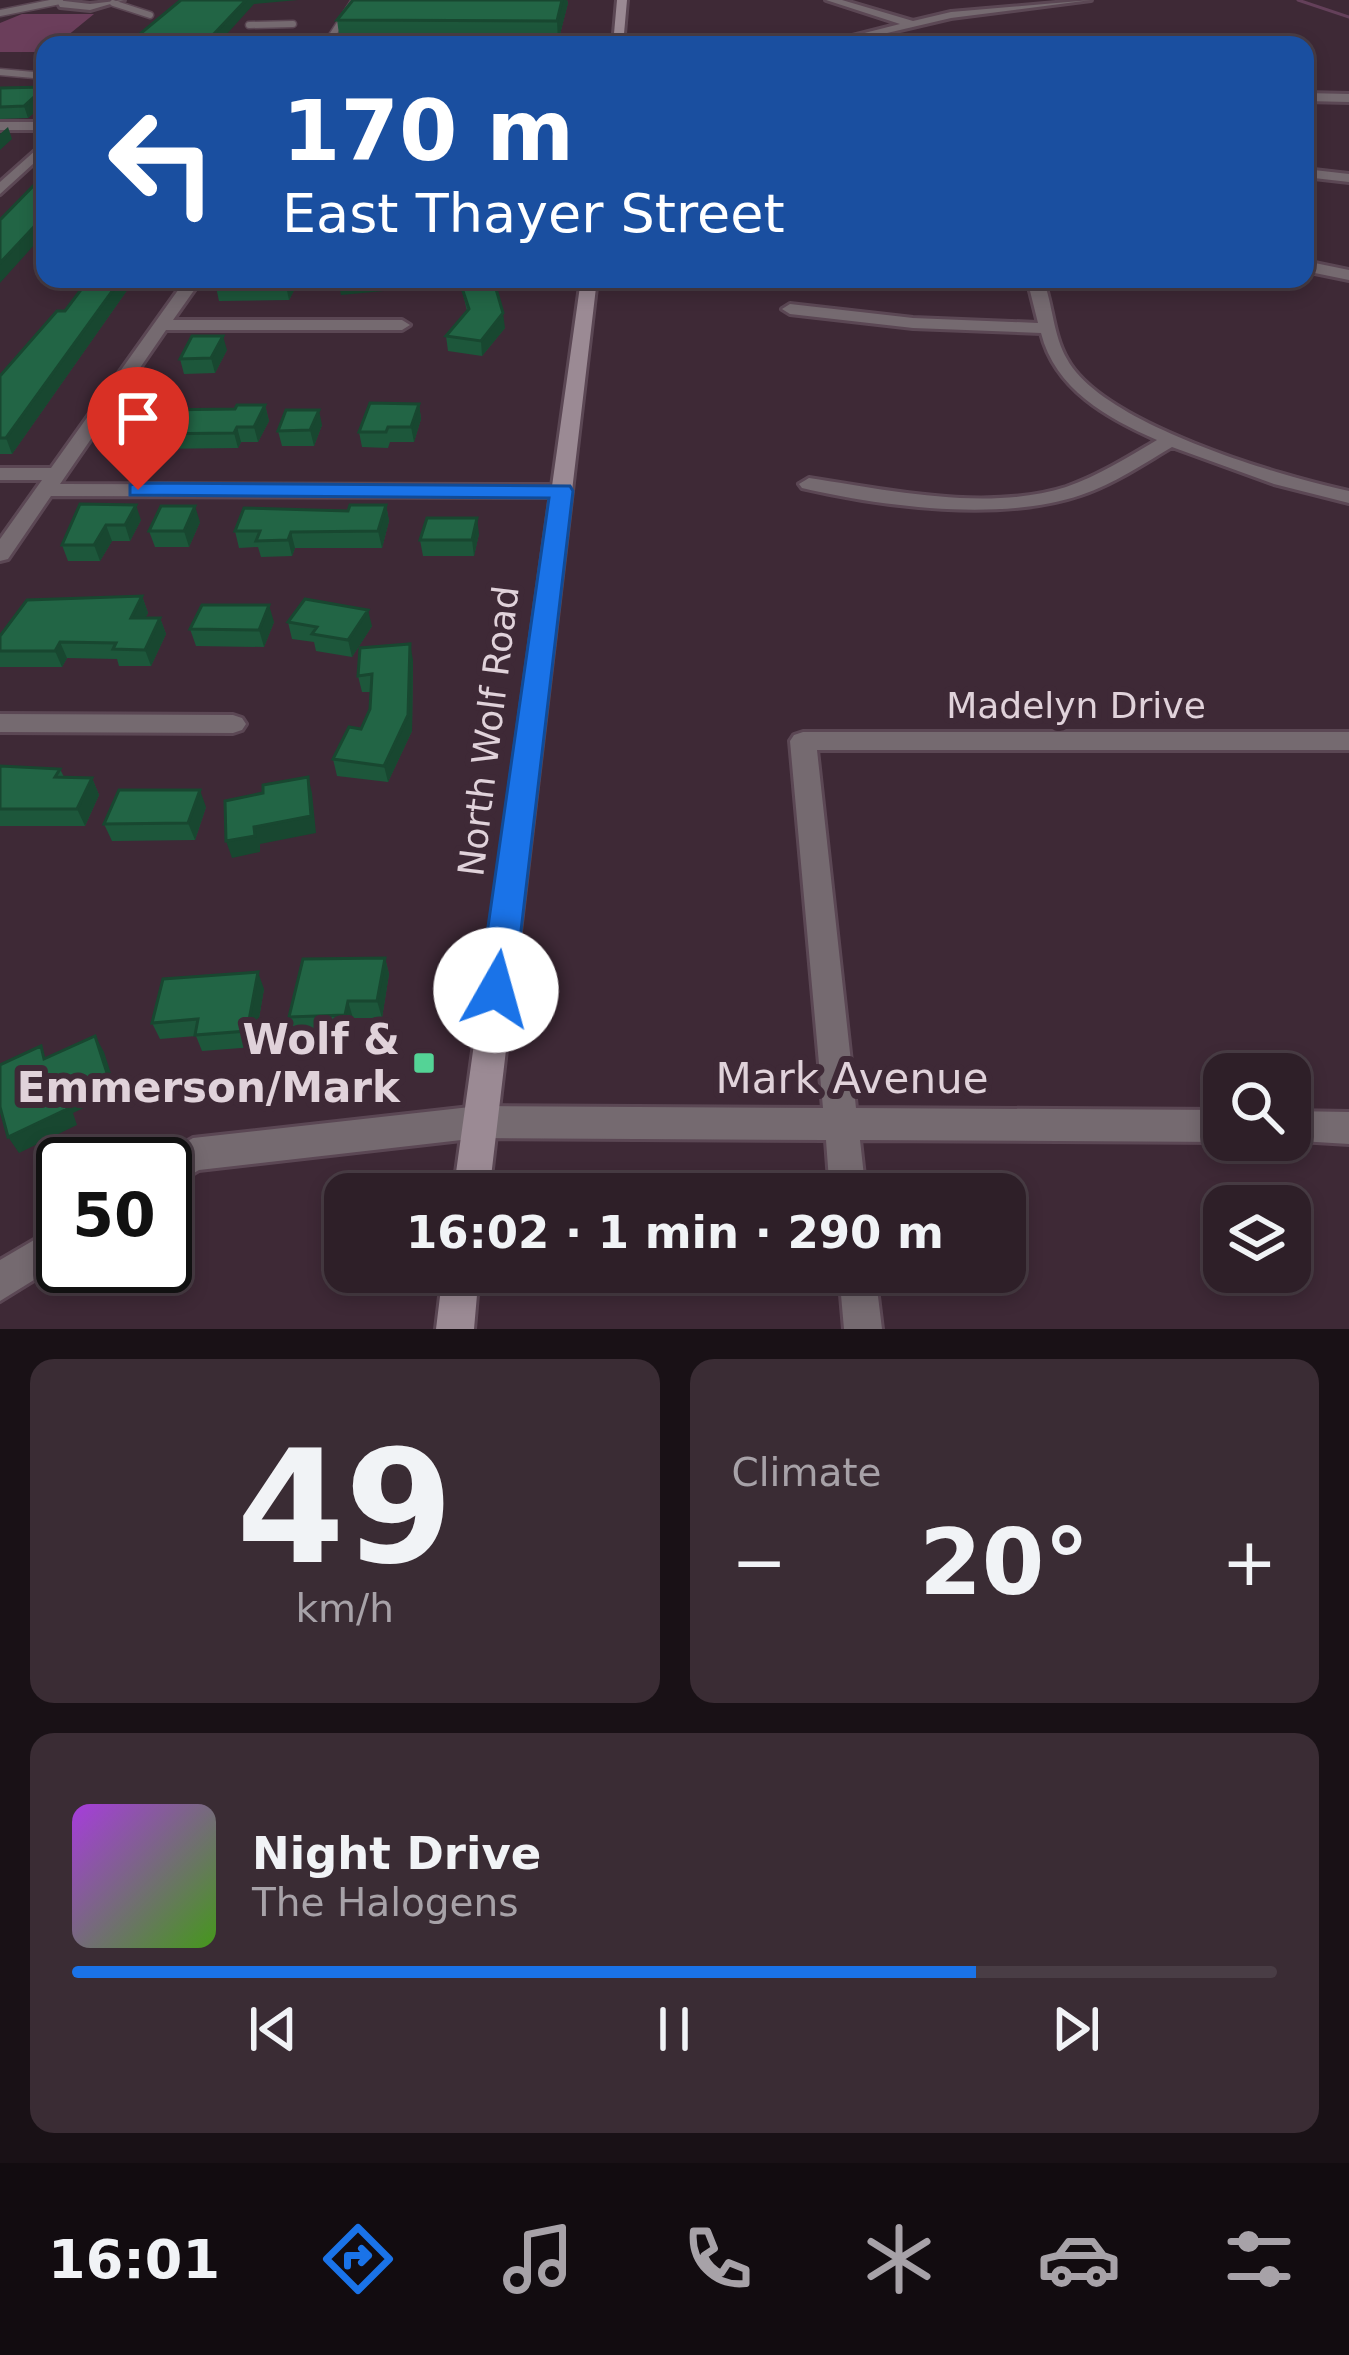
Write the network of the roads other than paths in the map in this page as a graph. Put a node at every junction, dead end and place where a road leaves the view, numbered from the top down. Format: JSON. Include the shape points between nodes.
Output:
{"nodes":[{"id":1,"x":356,"y":0,"type":"edge"},
{"id":2,"x":622,"y":0,"type":"edge"},
{"id":3,"x":830,"y":0,"type":"edge"},
{"id":4,"x":1086,"y":0,"type":"edge"},
{"id":5,"x":61,"y":1,"type":"edge"},
{"id":6,"x":12,"y":2,"type":"edge"},
{"id":7,"x":116,"y":2,"type":"edge"},
{"id":8,"x":0,"y":12,"type":"edge"},
{"id":9,"x":150,"y":15,"type":"dead end"},
{"id":10,"x":909,"y":23,"type":"junction"},
{"id":11,"x":293,"y":24,"type":"dead end"},
{"id":12,"x":249,"y":25,"type":"dead end"},
{"id":13,"x":332,"y":36,"type":"edge"},
{"id":14,"x":619,"y":36,"type":"edge"},
{"id":15,"x":858,"y":36,"type":"edge"},
{"id":16,"x":0,"y":72,"type":"edge"},
{"id":17,"x":36,"y":75,"type":"edge"},
{"id":18,"x":1314,"y":98,"type":"edge"},
{"id":19,"x":1349,"y":98,"type":"edge"},
{"id":20,"x":0,"y":126,"type":"edge"},
{"id":21,"x":36,"y":126,"type":"edge"},
{"id":22,"x":36,"y":155,"type":"edge"},
{"id":23,"x":1314,"y":174,"type":"edge"},
{"id":24,"x":1349,"y":178,"type":"edge"},
{"id":25,"x":0,"y":190,"type":"edge"},
{"id":26,"x":1314,"y":268,"type":"edge"},
{"id":27,"x":1349,"y":275,"type":"edge"},
{"id":28,"x":188,"y":288,"type":"edge"},
{"id":29,"x":588,"y":288,"type":"edge"},
{"id":30,"x":1039,"y":288,"type":"edge"},
{"id":31,"x":790,"y":309,"type":"dead end"},
{"id":32,"x":401,"y":325,"type":"dead end"},
{"id":33,"x":165,"y":326,"type":"junction"},
{"id":34,"x":1046,"y":328,"type":"junction"},
{"id":35,"x":1171,"y":440,"type":"junction"},
{"id":36,"x":0,"y":474,"type":"edge"},
{"id":37,"x":51,"y":482,"type":"junction"},
{"id":38,"x":809,"y":484,"type":"dead end"},
{"id":39,"x":562,"y":491,"type":"junction"},
{"id":40,"x":1349,"y":497,"type":"edge"},
{"id":41,"x":0,"y":554,"type":"edge"},
{"id":42,"x":0,"y":723,"type":"edge"},
{"id":43,"x":233,"y":724,"type":"dead end"},
{"id":44,"x":1349,"y":741,"type":"edge"},
{"id":45,"x":479,"y":1122,"type":"junction"},
{"id":46,"x":841,"y":1123,"type":"junction"},
{"id":47,"x":1203,"y":1126,"type":"edge"},
{"id":48,"x":1311,"y":1127,"type":"edge"},
{"id":49,"x":1349,"y":1128,"type":"edge"},
{"id":50,"x":192,"y":1155,"type":"edge"},
{"id":51,"x":473,"y":1173,"type":"edge"},
{"id":52,"x":846,"y":1173,"type":"edge"},
{"id":53,"x":36,"y":1258,"type":"edge"},
{"id":54,"x":0,"y":1282,"type":"edge"},
{"id":55,"x":458,"y":1293,"type":"edge"},
{"id":56,"x":859,"y":1293,"type":"edge"},
{"id":57,"x":454,"y":1329,"type":"edge"},
{"id":58,"x":863,"y":1329,"type":"edge"}],
"edges":[{"from":1,"to":13,"type":"lane"},
{"from":2,"to":14,"type":"main road"},
{"from":3,"to":10,"type":"street"},
{"from":4,"to":10,"type":"street"},
{"from":5,"to":7,"type":"street"},
{"from":5,"to":8,"type":"lane"},
{"from":6,"to":8,"type":"lane"},
{"from":7,"to":9,"type":"lane"},
{"from":10,"to":15,"type":"street"},
{"from":11,"to":12,"type":"lane"},
{"from":16,"to":17,"type":"lane"},
{"from":18,"to":19,"type":"street"},
{"from":20,"to":21,"type":"street"},
{"from":22,"to":25,"type":"street"},
{"from":23,"to":24,"type":"street"},
{"from":26,"to":27,"type":"street"},
{"from":28,"to":33,"type":"street"},
{"from":29,"to":39,"type":"main road","name":"North Wolf Road"},
{"from":30,"to":34,"type":"street"},
{"from":31,"to":34,"type":"street"},
{"from":32,"to":33,"type":"street"},
{"from":33,"to":37,"type":"street"},
{"from":34,"to":35,"type":"street","via":[[1063,370]]},
{"from":35,"to":38,"type":"street","via":[[1067,494],[982,502]]},
{"from":35,"to":40,"type":"street"},
{"from":36,"to":37,"type":"street"},
{"from":37,"to":39,"type":"street"},
{"from":37,"to":41,"type":"street"},
{"from":39,"to":45,"type":"main road","name":"North Wolf Road"},
{"from":42,"to":43,"type":"street"},
{"from":44,"to":46,"type":"street","name":"Madelyn Drive","via":[[803,741]]},
{"from":45,"to":46,"type":"street","name":"Mark Avenue"},
{"from":45,"to":50,"type":"street","name":"Mark Avenue"},
{"from":45,"to":51,"type":"main road","name":"North Wolf Road"},
{"from":46,"to":47,"type":"street","name":"Mark Avenue"},
{"from":46,"to":52,"type":"street"},
{"from":48,"to":49,"type":"street"},
{"from":53,"to":54,"type":"street"},
{"from":55,"to":57,"type":"main road"},
{"from":56,"to":58,"type":"street"}]}
